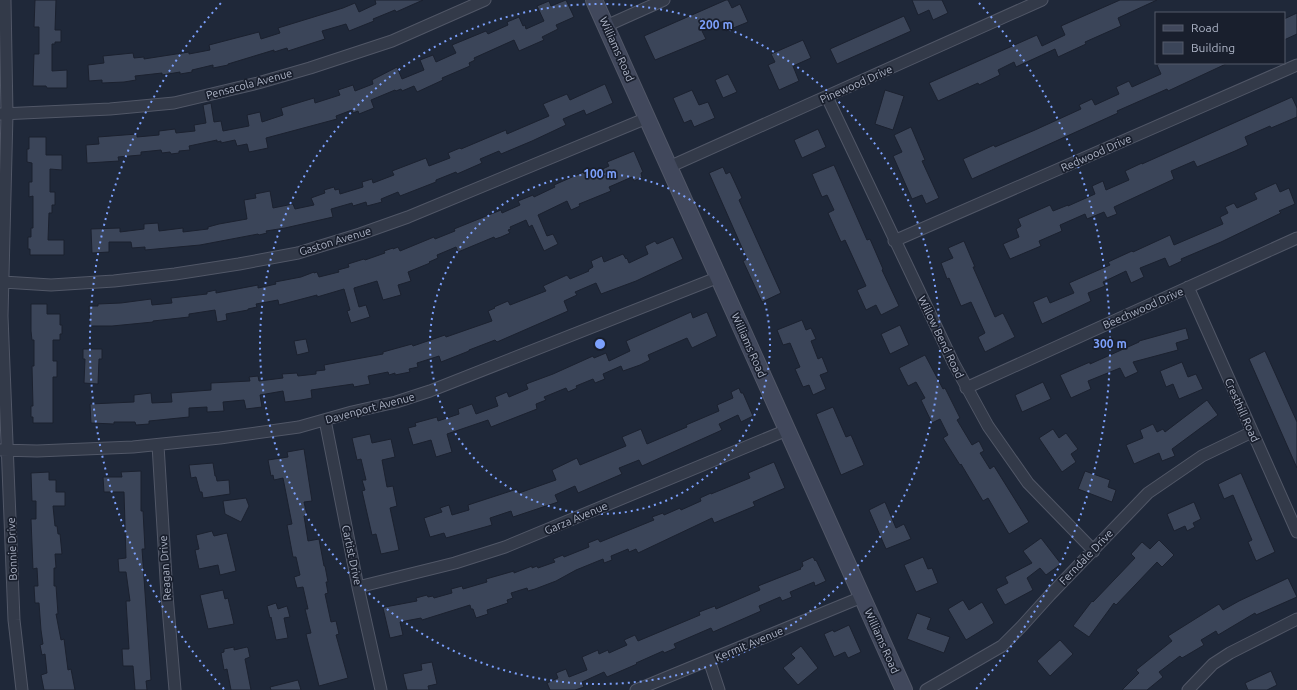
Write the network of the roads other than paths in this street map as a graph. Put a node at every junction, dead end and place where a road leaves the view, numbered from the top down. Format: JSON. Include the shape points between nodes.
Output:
{"nodes":[{"id":1,"x":5,"y":0,"type":"edge"},
{"id":2,"x":485,"y":0,"type":"edge"},
{"id":3,"x":594,"y":0,"type":"edge"},
{"id":4,"x":664,"y":0,"type":"edge"},
{"id":5,"x":1042,"y":0,"type":"edge"},
{"id":6,"x":606,"y":26,"type":"junction"},
{"id":7,"x":1297,"y":65,"type":"edge"},
{"id":8,"x":828,"y":97,"type":"junction"},
{"id":9,"x":4,"y":114,"type":"edge"},
{"id":10,"x":648,"y":118,"type":"junction"},
{"id":11,"x":669,"y":167,"type":"junction"},
{"id":12,"x":1297,"y":238,"type":"edge"},
{"id":13,"x":894,"y":241,"type":"junction"},
{"id":14,"x":719,"y":277,"type":"junction"},
{"id":15,"x":3,"y":282,"type":"junction"},
{"id":16,"x":1188,"y":288,"type":"junction"},
{"id":17,"x":966,"y":388,"type":"junction"},
{"id":18,"x":325,"y":420,"type":"junction"},
{"id":19,"x":787,"y":430,"type":"junction"},
{"id":20,"x":1252,"y":432,"type":"junction"},
{"id":21,"x":158,"y":445,"type":"junction"},
{"id":22,"x":4,"y":450,"type":"edge"},
{"id":23,"x":1297,"y":532,"type":"edge"},
{"id":24,"x":1094,"y":550,"type":"junction"},
{"id":25,"x":358,"y":587,"type":"junction"},
{"id":26,"x":862,"y":597,"type":"junction"},
{"id":27,"x":1297,"y":619,"type":"edge"},
{"id":28,"x":709,"y":660,"type":"junction"},
{"id":29,"x":22,"y":690,"type":"edge"},
{"id":30,"x":176,"y":690,"type":"edge"},
{"id":31,"x":381,"y":690,"type":"edge"},
{"id":32,"x":636,"y":690,"type":"edge"},
{"id":33,"x":719,"y":690,"type":"edge"},
{"id":34,"x":904,"y":690,"type":"edge"},
{"id":35,"x":926,"y":690,"type":"edge"},
{"id":36,"x":1188,"y":690,"type":"edge"}],
"edges":[{"from":1,"to":9,"type":"street","name":"Bonnie Drive"},
{"from":2,"to":9,"type":"street","name":"Pensacola Avenue","via":[[392,41],[258,83],[174,103]]},
{"from":3,"to":6,"type":"street","name":"Williams Road"},
{"from":4,"to":6,"type":"street"},
{"from":5,"to":8,"type":"street","name":"Pinewood Drive"},
{"from":6,"to":10,"type":"street","name":"Williams Road"},
{"from":7,"to":13,"type":"street","name":"Redwood Drive"},
{"from":8,"to":11,"type":"street","name":"Pinewood Drive"},
{"from":8,"to":13,"type":"street","name":"Willow Bend Road"},
{"from":9,"to":15,"type":"street","name":"Bonnie Drive"},
{"from":10,"to":11,"type":"street","name":"Williams Road"},
{"from":10,"to":15,"type":"street","name":"Gaston Avenue","via":[[408,217],[298,253],[175,274],[114,281],[51,285]]},
{"from":11,"to":14,"type":"street","name":"Williams Road"},
{"from":12,"to":16,"type":"street","name":"Beechwood Drive"},
{"from":13,"to":17,"type":"street","name":"Willow Bend Road"},
{"from":14,"to":18,"type":"street","name":"Davenport Avenue","via":[[430,391]]},
{"from":14,"to":19,"type":"street","name":"Williams Road"},
{"from":15,"to":22,"type":"street","name":"Bonnie Drive"},
{"from":16,"to":17,"type":"street","name":"Beechwood Drive"},
{"from":16,"to":20,"type":"street","name":"Cresthill Road"},
{"from":17,"to":24,"type":"street","name":"Willow Bend Road","via":[[988,426],[1028,484]]},
{"from":18,"to":21,"type":"street","name":"Davenport Avenue","via":[[299,427]]},
{"from":18,"to":25,"type":"street","name":"Cartist Drive"},
{"from":19,"to":25,"type":"street","name":"Garza Avenue","via":[[505,547],[455,563]]},
{"from":19,"to":26,"type":"street","name":"Williams Road"},
{"from":20,"to":23,"type":"street","name":"Cresthill Road"},
{"from":20,"to":24,"type":"street","name":"Ferndale Drive","via":[[1202,456],[1148,493]]},
{"from":21,"to":22,"type":"street","name":"Davenport Avenue","via":[[37,451]]},
{"from":21,"to":30,"type":"street","name":"Reagan Drive","via":[[167,595]]},
{"from":22,"to":29,"type":"street","name":"Bonnie Drive","via":[[14,620]]},
{"from":24,"to":35,"type":"street","name":"Ferndale Drive","via":[[1002,646]]},
{"from":25,"to":31,"type":"street","name":"Cartist Drive"},
{"from":26,"to":28,"type":"street","name":"Kermit Avenue"},
{"from":26,"to":34,"type":"street","name":"Williams Road"},
{"from":27,"to":36,"type":"street","via":[[1213,664]]},
{"from":28,"to":32,"type":"street","name":"Kermit Avenue"},
{"from":28,"to":33,"type":"street"}]}
